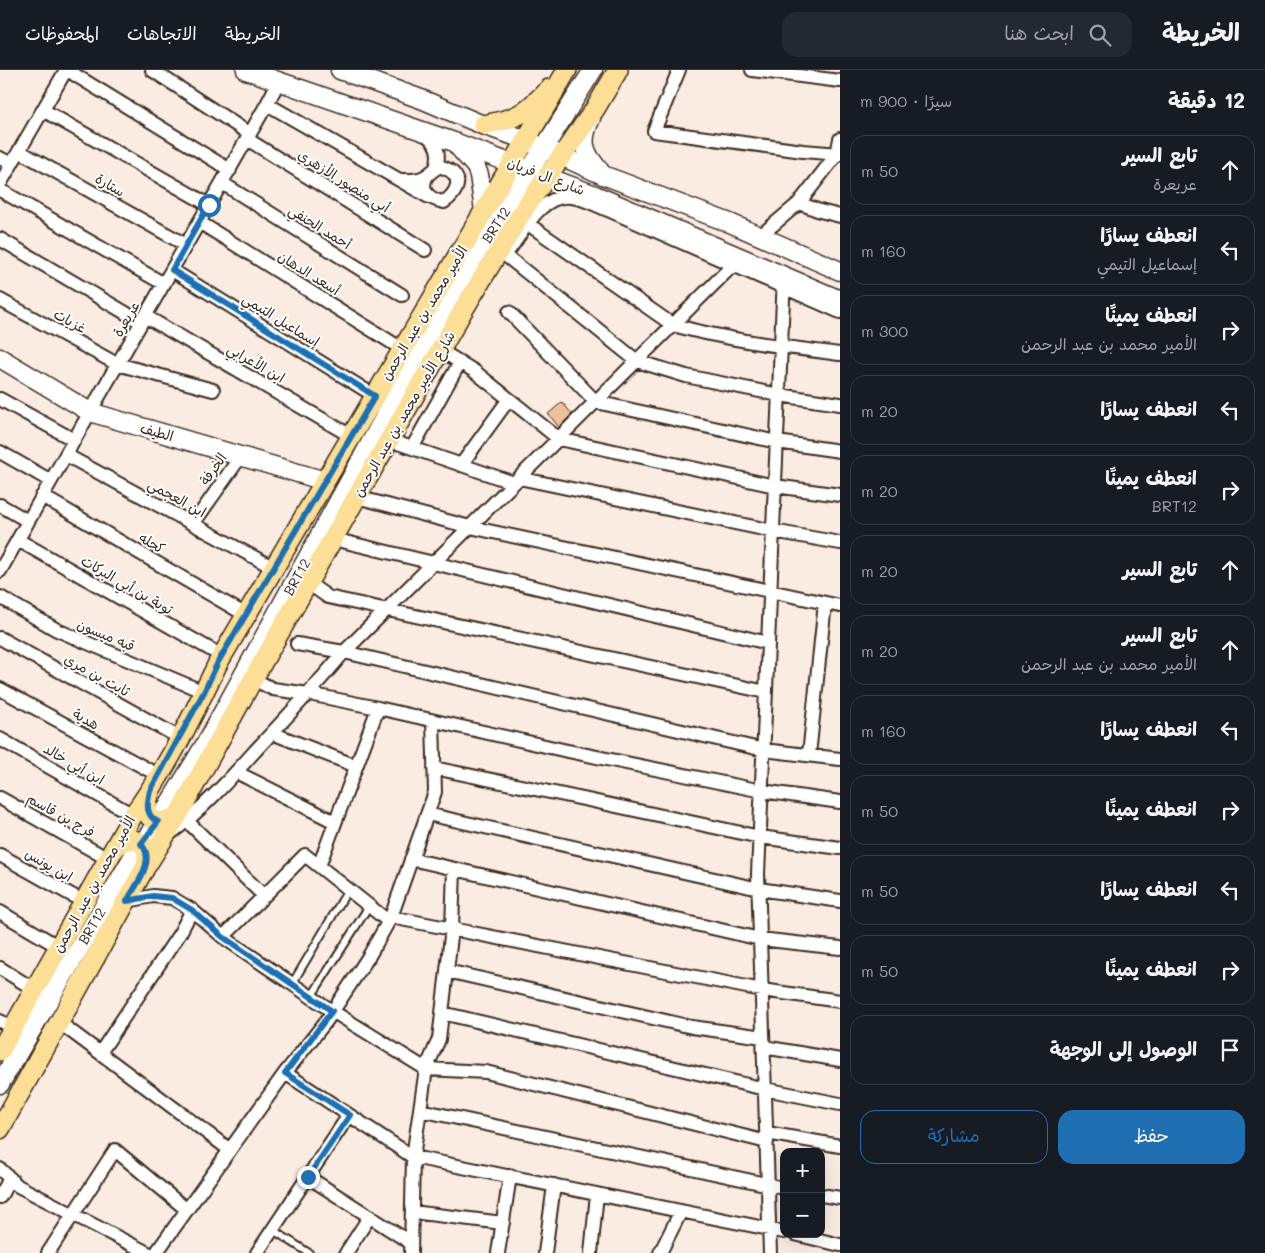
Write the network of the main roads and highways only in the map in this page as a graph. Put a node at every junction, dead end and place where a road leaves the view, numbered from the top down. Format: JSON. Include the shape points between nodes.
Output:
{"nodes":[{"id":1,"x":246,"y":70,"type":"edge"},
{"id":2,"x":340,"y":70,"type":"edge"},
{"id":3,"x":593,"y":70,"type":"edge"},
{"id":4,"x":618,"y":70,"type":"edge"},
{"id":5,"x":566,"y":71,"type":"edge"},
{"id":6,"x":595,"y":109,"type":"junction"},
{"id":7,"x":483,"y":125,"type":"junction"},
{"id":8,"x":526,"y":140,"type":"junction"},
{"id":9,"x":454,"y":142,"type":"junction"},
{"id":10,"x":545,"y":148,"type":"junction"},
{"id":11,"x":562,"y":156,"type":"junction"},
{"id":12,"x":512,"y":163,"type":"junction"},
{"id":13,"x":539,"y":175,"type":"junction"},
{"id":14,"x":603,"y":175,"type":"junction"},
{"id":15,"x":628,"y":209,"type":"junction"},
{"id":16,"x":608,"y":210,"type":"road end"},
{"id":17,"x":484,"y":211,"type":"junction"},
{"id":18,"x":840,"y":271,"type":"edge"},
{"id":19,"x":840,"y":300,"type":"edge"},
{"id":20,"x":0,"y":358,"type":"edge"},
{"id":21,"x":325,"y":481,"type":"junction"},
{"id":22,"x":154,"y":783,"type":"junction"},
{"id":23,"x":162,"y":830,"type":"junction"},
{"id":24,"x":141,"y":844,"type":"junction"},
{"id":25,"x":109,"y":856,"type":"junction"},
{"id":26,"x":143,"y":871,"type":"junction"},
{"id":27,"x":6,"y":1024,"type":"edge"},
{"id":28,"x":0,"y":1052,"type":"edge"},
{"id":29,"x":0,"y":1084,"type":"edge"},
{"id":30,"x":0,"y":1129,"type":"edge"}],
"edges":[{"from":1,"to":9,"type":"main road","name":"شارع ال فريان"},
{"from":2,"to":7,"type":"main road","name":"شارع ال فريان"},
{"from":3,"to":10,"type":"main road","name":"BRT12"},
{"from":4,"to":6,"type":"main road","name":"شارع الأمير محمد بن عبد الرحمن"},
{"from":5,"to":7,"type":"main road","via":[[522,114],[508,121]]},
{"from":5,"to":8,"type":"main road","name":"الأمير محمد بن عبد الرحمن"},
{"from":6,"to":11,"type":"main road","name":"شارع الأمير محمد بن عبد الرحمن"},
{"from":6,"to":14,"type":"main road","name":"شارع ال فريان","via":[[584,132],[584,143],[586,152]]},
{"from":7,"to":8,"type":"main road","name":"شارع ال فريان"},
{"from":8,"to":10,"type":"main road","name":"شارع ال فريان"},
{"from":8,"to":12,"type":"main road","name":"الأمير محمد بن عبد الرحمن"},
{"from":9,"to":12,"type":"main road","name":"شارع ال فريان"},
{"from":9,"to":17,"type":"main road","via":[[476,167]]},
{"from":10,"to":11,"type":"main road","name":"شارع ال فريان"},
{"from":10,"to":13,"type":"main road","name":"BRT12"},
{"from":11,"to":13,"type":"main road","name":"شارع الأمير محمد بن عبد الرحمن"},
{"from":11,"to":14,"type":"main road","name":"شارع ال فريان"},
{"from":12,"to":13,"type":"main road","name":"شارع ال فريان"},
{"from":12,"to":17,"type":"main road","name":"الأمير محمد بن عبد الرحمن"},
{"from":13,"to":15,"type":"main road","name":"شارع ال فريان"},
{"from":13,"to":23,"type":"main road","name":"BRT12","via":[[453,292],[206,743]]},
{"from":13,"to":23,"type":"main road","name":"شارع الأمير محمد بن عبد الرحمن","via":[[524,209],[253,679],[182,818],[168,821]]},
{"from":14,"to":18,"type":"main road","name":"شارع ال فريان"},
{"from":15,"to":16,"type":"main road"},
{"from":15,"to":19,"type":"main road","name":"شارع ال فريان","via":[[736,262]]},
{"from":17,"to":21,"type":"main road","name":"الأمير محمد بن عبد الرحمن"},
{"from":20,"to":21,"type":"main road","name":"الطيف","via":[[90,412]]},
{"from":21,"to":22,"type":"main road","name":"الأمير محمد بن عبد الرحمن","via":[[222,656]]},
{"from":22,"to":23,"type":"main road","via":[[147,806],[150,816]]},
{"from":22,"to":25,"type":"main road","name":"الأمير محمد بن عبد الرحمن"},
{"from":23,"to":24,"type":"main road","name":"BRT12"},
{"from":23,"to":26,"type":"main road"},
{"from":24,"to":25,"type":"main road","via":[[124,840]]},
{"from":24,"to":26,"type":"main road","via":[[148,857]]},
{"from":24,"to":29,"type":"main road","name":"BRT12"},
{"from":25,"to":27,"type":"main road","name":"الأمير محمد بن عبد الرحمن","via":[[35,990]]},
{"from":26,"to":30,"type":"main road"},
{"from":27,"to":28,"type":"main road","name":"الأمير محمد بن عبد الرحمن"}]}
